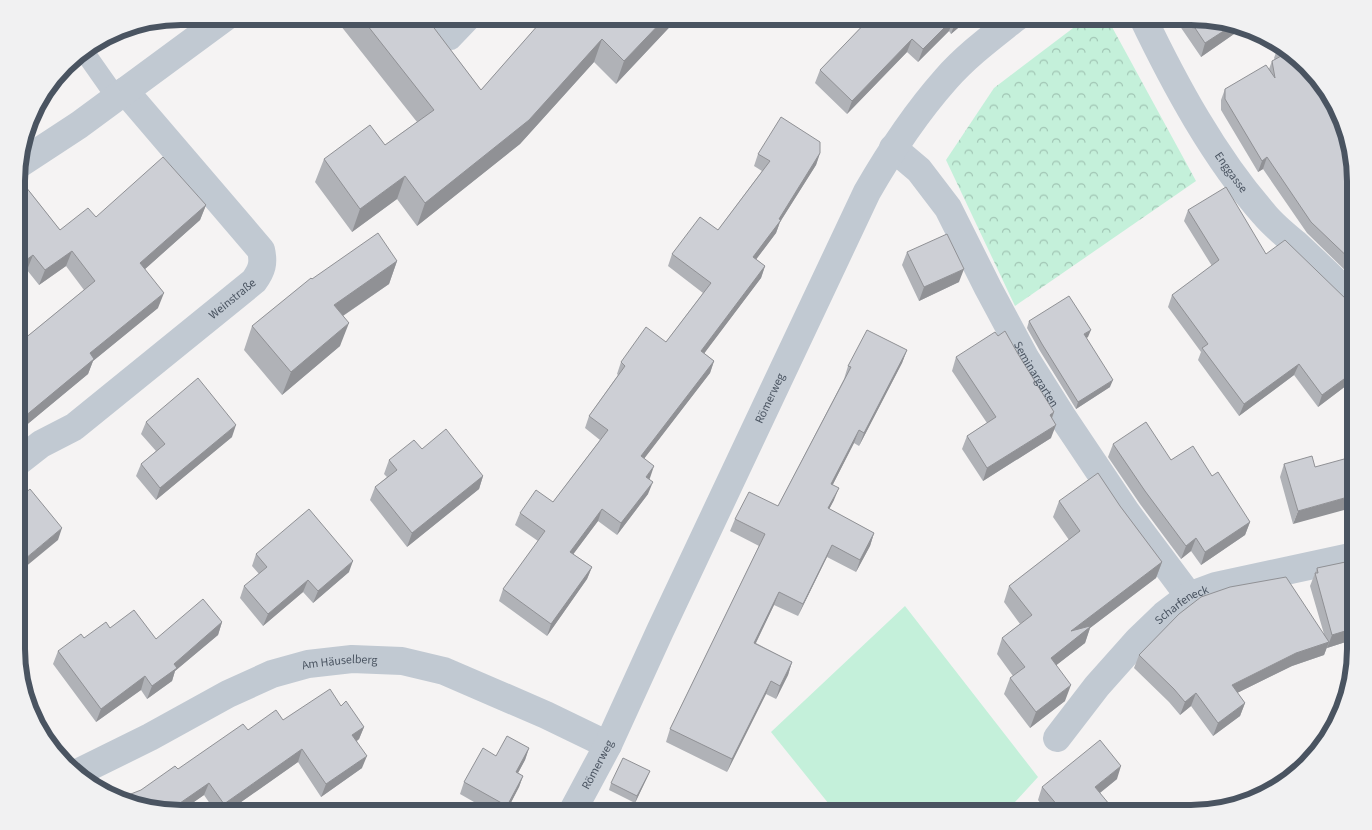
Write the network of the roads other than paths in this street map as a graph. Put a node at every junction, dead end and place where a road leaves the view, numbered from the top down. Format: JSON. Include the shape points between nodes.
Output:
{"nodes":[{"id":1,"x":215,"y":25,"type":"edge"},
{"id":2,"x":438,"y":25,"type":"edge"},
{"id":3,"x":465,"y":25,"type":"edge"},
{"id":4,"x":1007,"y":25,"type":"edge"},
{"id":5,"x":1146,"y":25,"type":"edge"},
{"id":6,"x":88,"y":56,"type":"edge"},
{"id":7,"x":121,"y":94,"type":"junction"},
{"id":8,"x":893,"y":148,"type":"junction"},
{"id":9,"x":26,"y":160,"type":"edge"},
{"id":10,"x":1347,"y":293,"type":"edge"},
{"id":11,"x":25,"y":457,"type":"edge"},
{"id":12,"x":1347,"y":558,"type":"edge"},
{"id":13,"x":1189,"y":596,"type":"junction"},
{"id":14,"x":1057,"y":738,"type":"dead end"},
{"id":15,"x":608,"y":745,"type":"junction"},
{"id":16,"x":83,"y":770,"type":"edge"},
{"id":17,"x":577,"y":805,"type":"edge"}],
"edges":[{"from":1,"to":7,"type":"street"},
{"from":2,"to":3,"type":"lane","via":[[451,40]]},
{"from":4,"to":8,"type":"street","name":"Römerweg","via":[[946,79]]},
{"from":5,"to":10,"type":"street","name":"Enggasse","via":[[1200,124],[1242,189]]},
{"from":6,"to":7,"type":"lane"},
{"from":7,"to":9,"type":"street"},
{"from":7,"to":11,"type":"street","name":"Weinstraße","via":[[261,250],[264,262],[254,281],[74,427]]},
{"from":8,"to":13,"type":"street","name":"Seminargarten","via":[[919,170],[948,208],[1026,359],[1127,513]]},
{"from":8,"to":15,"type":"street","name":"Römerweg","via":[[867,192]]},
{"from":12,"to":13,"type":"street","name":"Scharfeneck","via":[[1216,586]]},
{"from":13,"to":14,"type":"street","name":"Scharfeneck","via":[[1138,640]]},
{"from":15,"to":16,"type":"street","name":"Am Häuselberg","via":[[546,714],[444,671],[402,661],[352,659],[308,664],[272,674]]},
{"from":15,"to":17,"type":"street","name":"Römerweg"}]}
